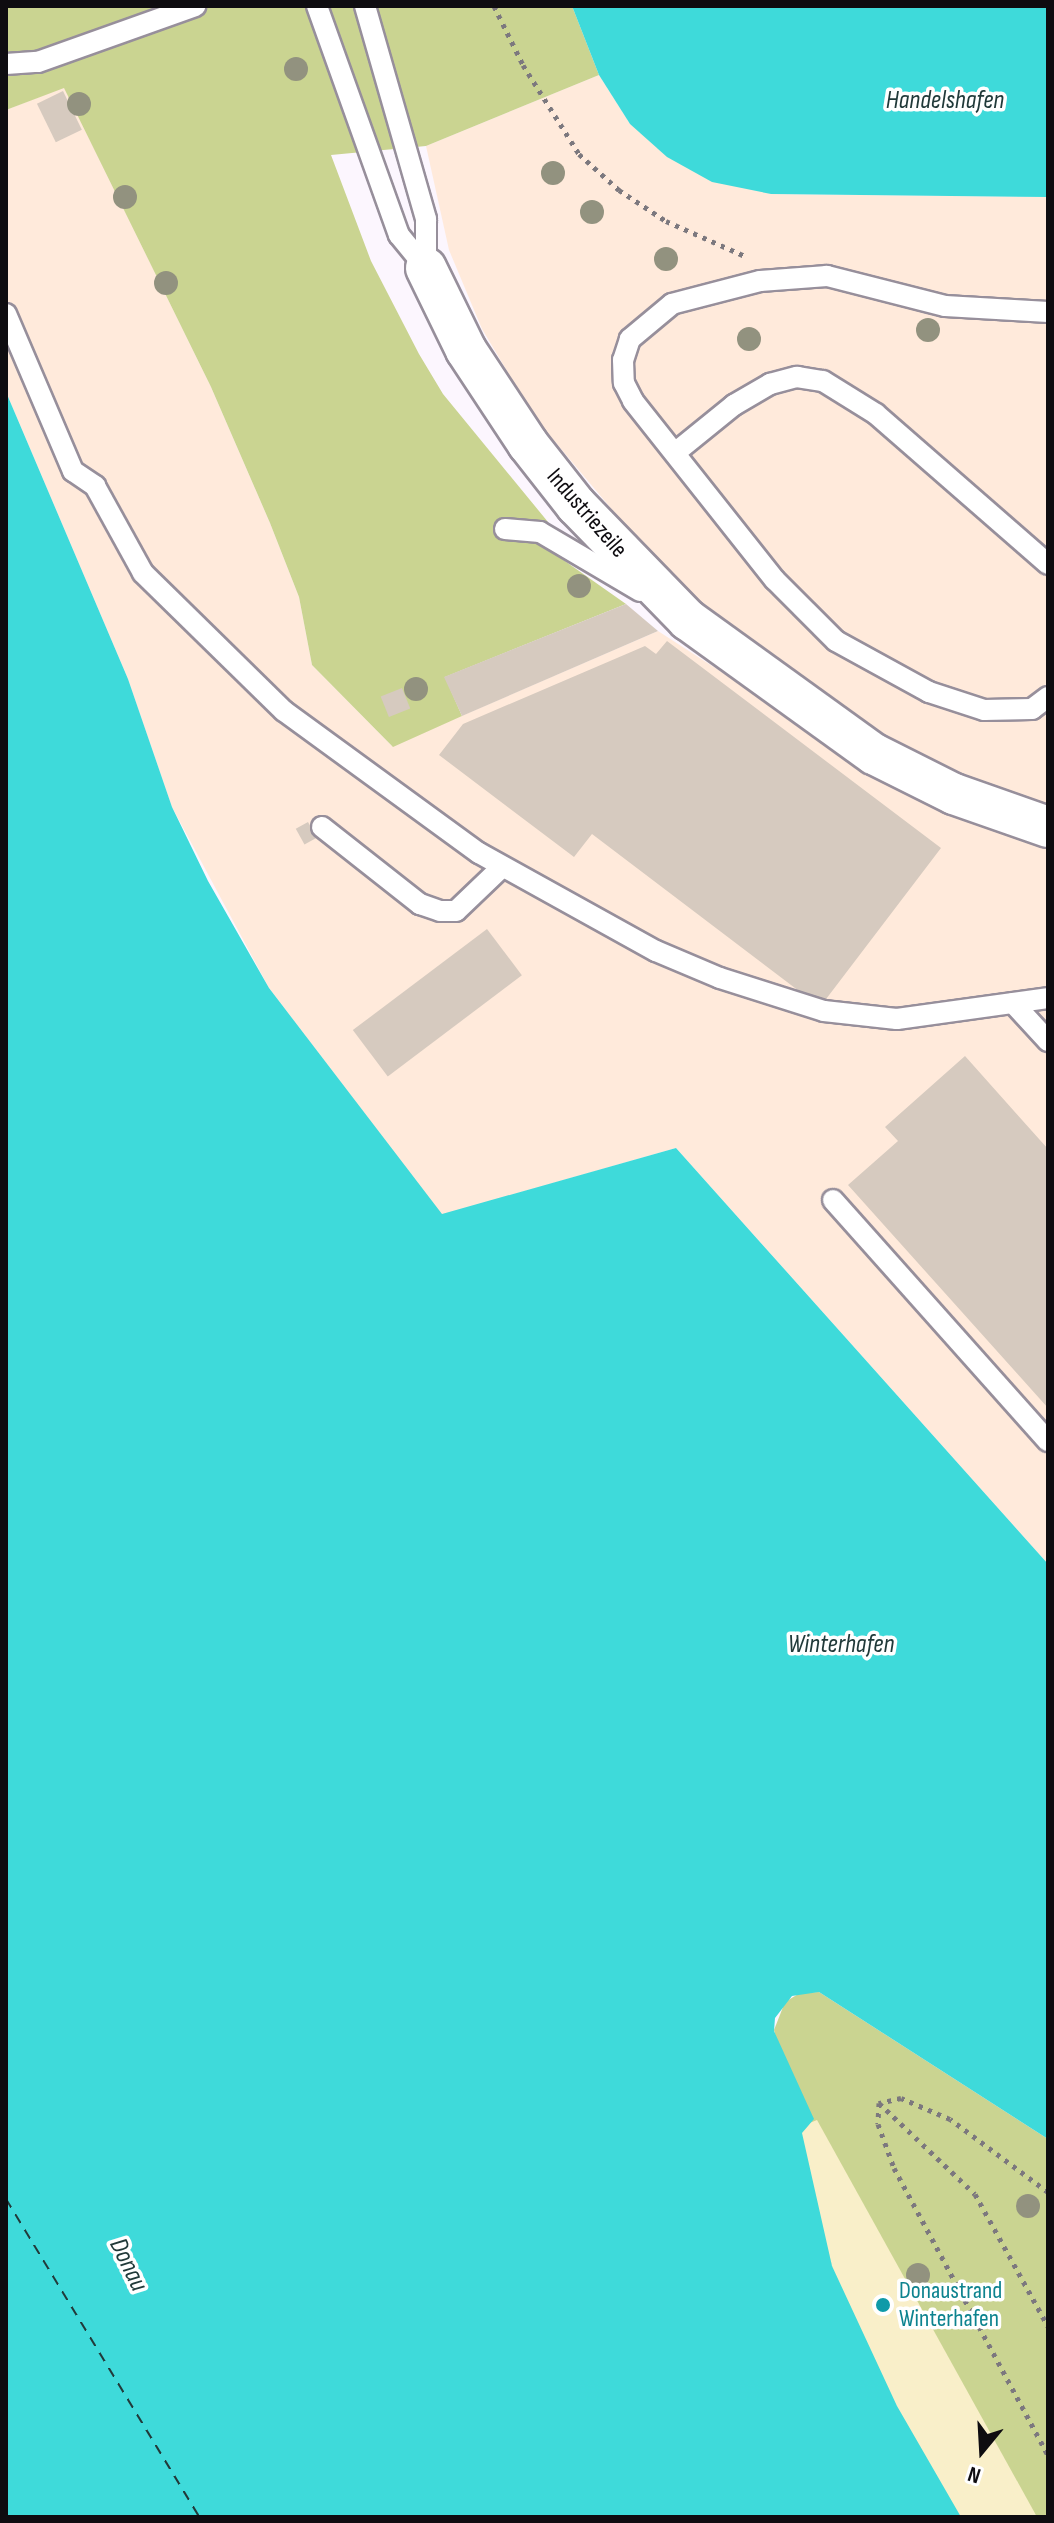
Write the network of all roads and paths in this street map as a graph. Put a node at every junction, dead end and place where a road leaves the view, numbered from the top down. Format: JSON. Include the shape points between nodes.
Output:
{"nodes":[{"id":1,"x":195,"y":6,"type":"edge"},
{"id":2,"x":317,"y":6,"type":"edge"},
{"id":3,"x":365,"y":6,"type":"edge"},
{"id":4,"x":494,"y":6,"type":"edge"},
{"id":5,"x":6,"y":64,"type":"edge"},
{"id":6,"x":752,"y":259,"type":"dead end"},
{"id":7,"x":426,"y":268,"type":"junction"},
{"id":8,"x":1048,"y":312,"type":"edge"},
{"id":9,"x":6,"y":314,"type":"edge"},
{"id":10,"x":676,"y":452,"type":"junction"},
{"id":11,"x":505,"y":529,"type":"dead end"},
{"id":12,"x":1048,"y":564,"type":"edge"},
{"id":13,"x":688,"y":620,"type":"junction"},
{"id":14,"x":1048,"y":697,"type":"edge"},
{"id":15,"x":322,"y":827,"type":"dead end"},
{"id":16,"x":1048,"y":827,"type":"edge"},
{"id":17,"x":502,"y":867,"type":"junction"},
{"id":18,"x":1048,"y":998,"type":"edge"},
{"id":19,"x":1013,"y":1003,"type":"junction"},
{"id":20,"x":1048,"y":1041,"type":"edge"},
{"id":21,"x":833,"y":1200,"type":"dead end"},
{"id":22,"x":1048,"y":1441,"type":"edge"},
{"id":23,"x":879,"y":2103,"type":"junction"},
{"id":24,"x":1048,"y":2192,"type":"edge"},
{"id":25,"x":1048,"y":2326,"type":"edge"},
{"id":26,"x":1048,"y":2455,"type":"edge"}],
"edges":[{"from":1,"to":5,"type":"lane","via":[[38,62]]},
{"from":2,"to":7,"type":"lane","via":[[399,235]]},
{"from":3,"to":7,"type":"lane","name":"Industriezeile","via":[[426,219]]},
{"from":4,"to":6,"type":"path","via":[[523,65],[579,154],[619,190],[666,221]]},
{"from":7,"to":13,"type":"street","name":"Industriezeile","via":[[466,350],[528,444],[576,505]]},
{"from":8,"to":10,"type":"lane","via":[[945,306],[827,276],[760,281],[672,304],[630,339],[624,371],[633,401]]},
{"from":9,"to":17,"type":"lane","via":[[73,471],[95,486],[143,573],[284,711],[352,765]]},
{"from":10,"to":12,"type":"lane","via":[[734,405],[770,384],[797,377],[823,381],[876,414]]},
{"from":10,"to":14,"type":"lane","via":[[775,580],[836,641],[929,692],[984,710],[1032,709]]},
{"from":11,"to":13,"type":"lane","via":[[540,532]]},
{"from":13,"to":16,"type":"street","name":"Industriezeile","via":[[874,754],[954,794]]},
{"from":15,"to":17,"type":"lane","via":[[420,904],[440,911],[456,911]]},
{"from":17,"to":19,"type":"lane","via":[[656,951],[786,1002],[886,1019]]},
{"from":18,"to":19,"type":"lane"},
{"from":19,"to":20,"type":"lane"},
{"from":21,"to":22,"type":"lane"},
{"from":23,"to":24,"type":"path","via":[[887,2097],[901,2098],[950,2119]]},
{"from":23,"to":25,"type":"path","via":[[975,2194]]},
{"from":23,"to":26,"type":"path","via":[[880,2133],[907,2196]]}]}
